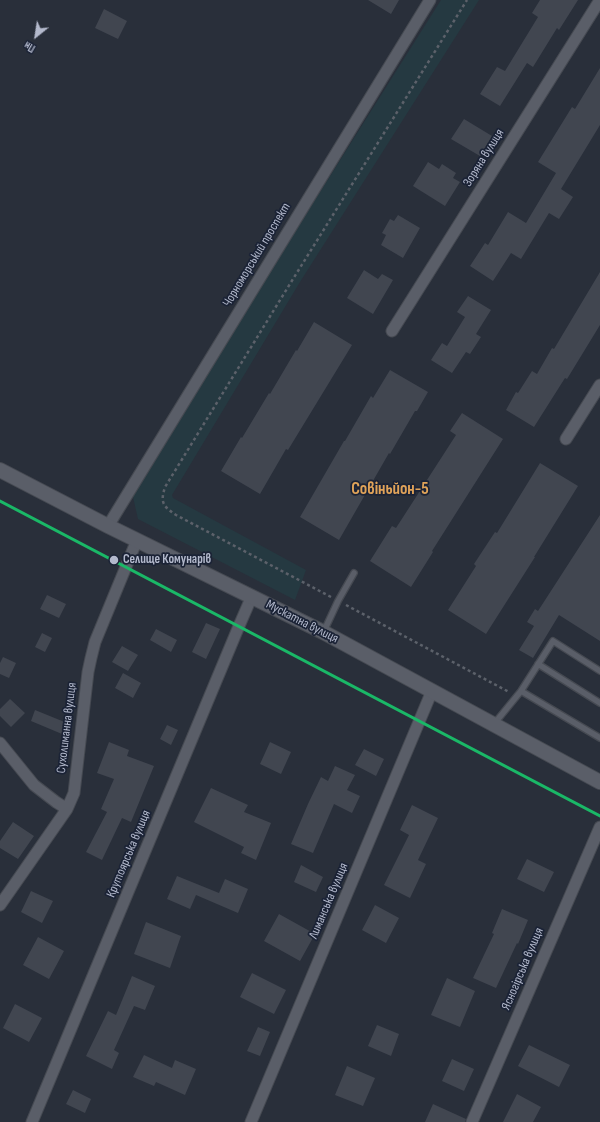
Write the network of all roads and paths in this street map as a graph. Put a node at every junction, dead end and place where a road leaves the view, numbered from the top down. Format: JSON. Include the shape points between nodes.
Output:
{"nodes":[{"id":1,"x":430,"y":0,"type":"edge"},
{"id":2,"x":468,"y":0,"type":"edge"},
{"id":3,"x":600,"y":0,"type":"edge"},
{"id":4,"x":392,"y":331,"type":"dead end"},
{"id":5,"x":600,"y":385,"type":"edge"},
{"id":6,"x":566,"y":439,"type":"dead end"},
{"id":7,"x":0,"y":470,"type":"edge"},
{"id":8,"x":108,"y":526,"type":"junction"},
{"id":9,"x":137,"y":540,"type":"junction"},
{"id":10,"x":354,"y":573,"type":"dead end"},
{"id":11,"x":252,"y":596,"type":"junction"},
{"id":12,"x":338,"y":601,"type":"junction"},
{"id":13,"x":323,"y":632,"type":"junction"},
{"id":14,"x":538,"y":664,"type":"junction"},
{"id":15,"x":600,"y":671,"type":"edge"},
{"id":16,"x":432,"y":691,"type":"junction"},
{"id":17,"x":521,"y":691,"type":"junction"},
{"id":18,"x":517,"y":696,"type":"junction"},
{"id":19,"x":600,"y":703,"type":"edge"},
{"id":20,"x":494,"y":724,"type":"junction"},
{"id":21,"x":600,"y":738,"type":"edge"},
{"id":22,"x":0,"y":743,"type":"edge"},
{"id":23,"x":600,"y":782,"type":"edge"},
{"id":24,"x":67,"y":809,"type":"junction"},
{"id":25,"x":600,"y":827,"type":"edge"},
{"id":26,"x":0,"y":905,"type":"edge"},
{"id":27,"x":32,"y":1122,"type":"edge"},
{"id":28,"x":251,"y":1122,"type":"edge"},
{"id":29,"x":472,"y":1122,"type":"edge"}],
"edges":[{"from":1,"to":8,"type":"street","name":"Чорноморський проспект"},
{"from":2,"to":12,"type":"path","via":[[293,279],[163,494],[164,505],[176,515]]},
{"from":3,"to":4,"type":"street","name":"Зоряна вулиця"},
{"from":5,"to":6,"type":"street"},
{"from":7,"to":8,"type":"street","name":"Мускатна вулиця"},
{"from":8,"to":9,"type":"street","name":"Мускатна вулиця"},
{"from":9,"to":11,"type":"street","name":"Мускатна вулиця"},
{"from":9,"to":24,"type":"street","name":"Сухолиманна вулиця","via":[[95,642],[88,672],[74,792]]},
{"from":10,"to":12,"type":"lane"},
{"from":11,"to":13,"type":"street","name":"Мускатна вулиця"},
{"from":11,"to":27,"type":"street","name":"Крутоярська вулиця"},
{"from":12,"to":13,"type":"lane"},
{"from":12,"to":18,"type":"path"},
{"from":13,"to":16,"type":"street","name":"Мускатна вулиця"},
{"from":14,"to":15,"type":"lane","via":[[553,641]]},
{"from":14,"to":17,"type":"lane"},
{"from":14,"to":19,"type":"lane"},
{"from":16,"to":20,"type":"street","name":"Мускатна вулиця"},
{"from":16,"to":28,"type":"street","name":"Лиманська вулиця"},
{"from":17,"to":18,"type":"lane"},
{"from":17,"to":21,"type":"lane"},
{"from":18,"to":20,"type":"lane"},
{"from":20,"to":23,"type":"street","name":"Мускатна вулиця"},
{"from":22,"to":24,"type":"street","via":[[34,785]]},
{"from":24,"to":26,"type":"street","name":"Сухолиманна вулиця"},
{"from":25,"to":29,"type":"street","name":"Ясногірська вулиця"}]}
